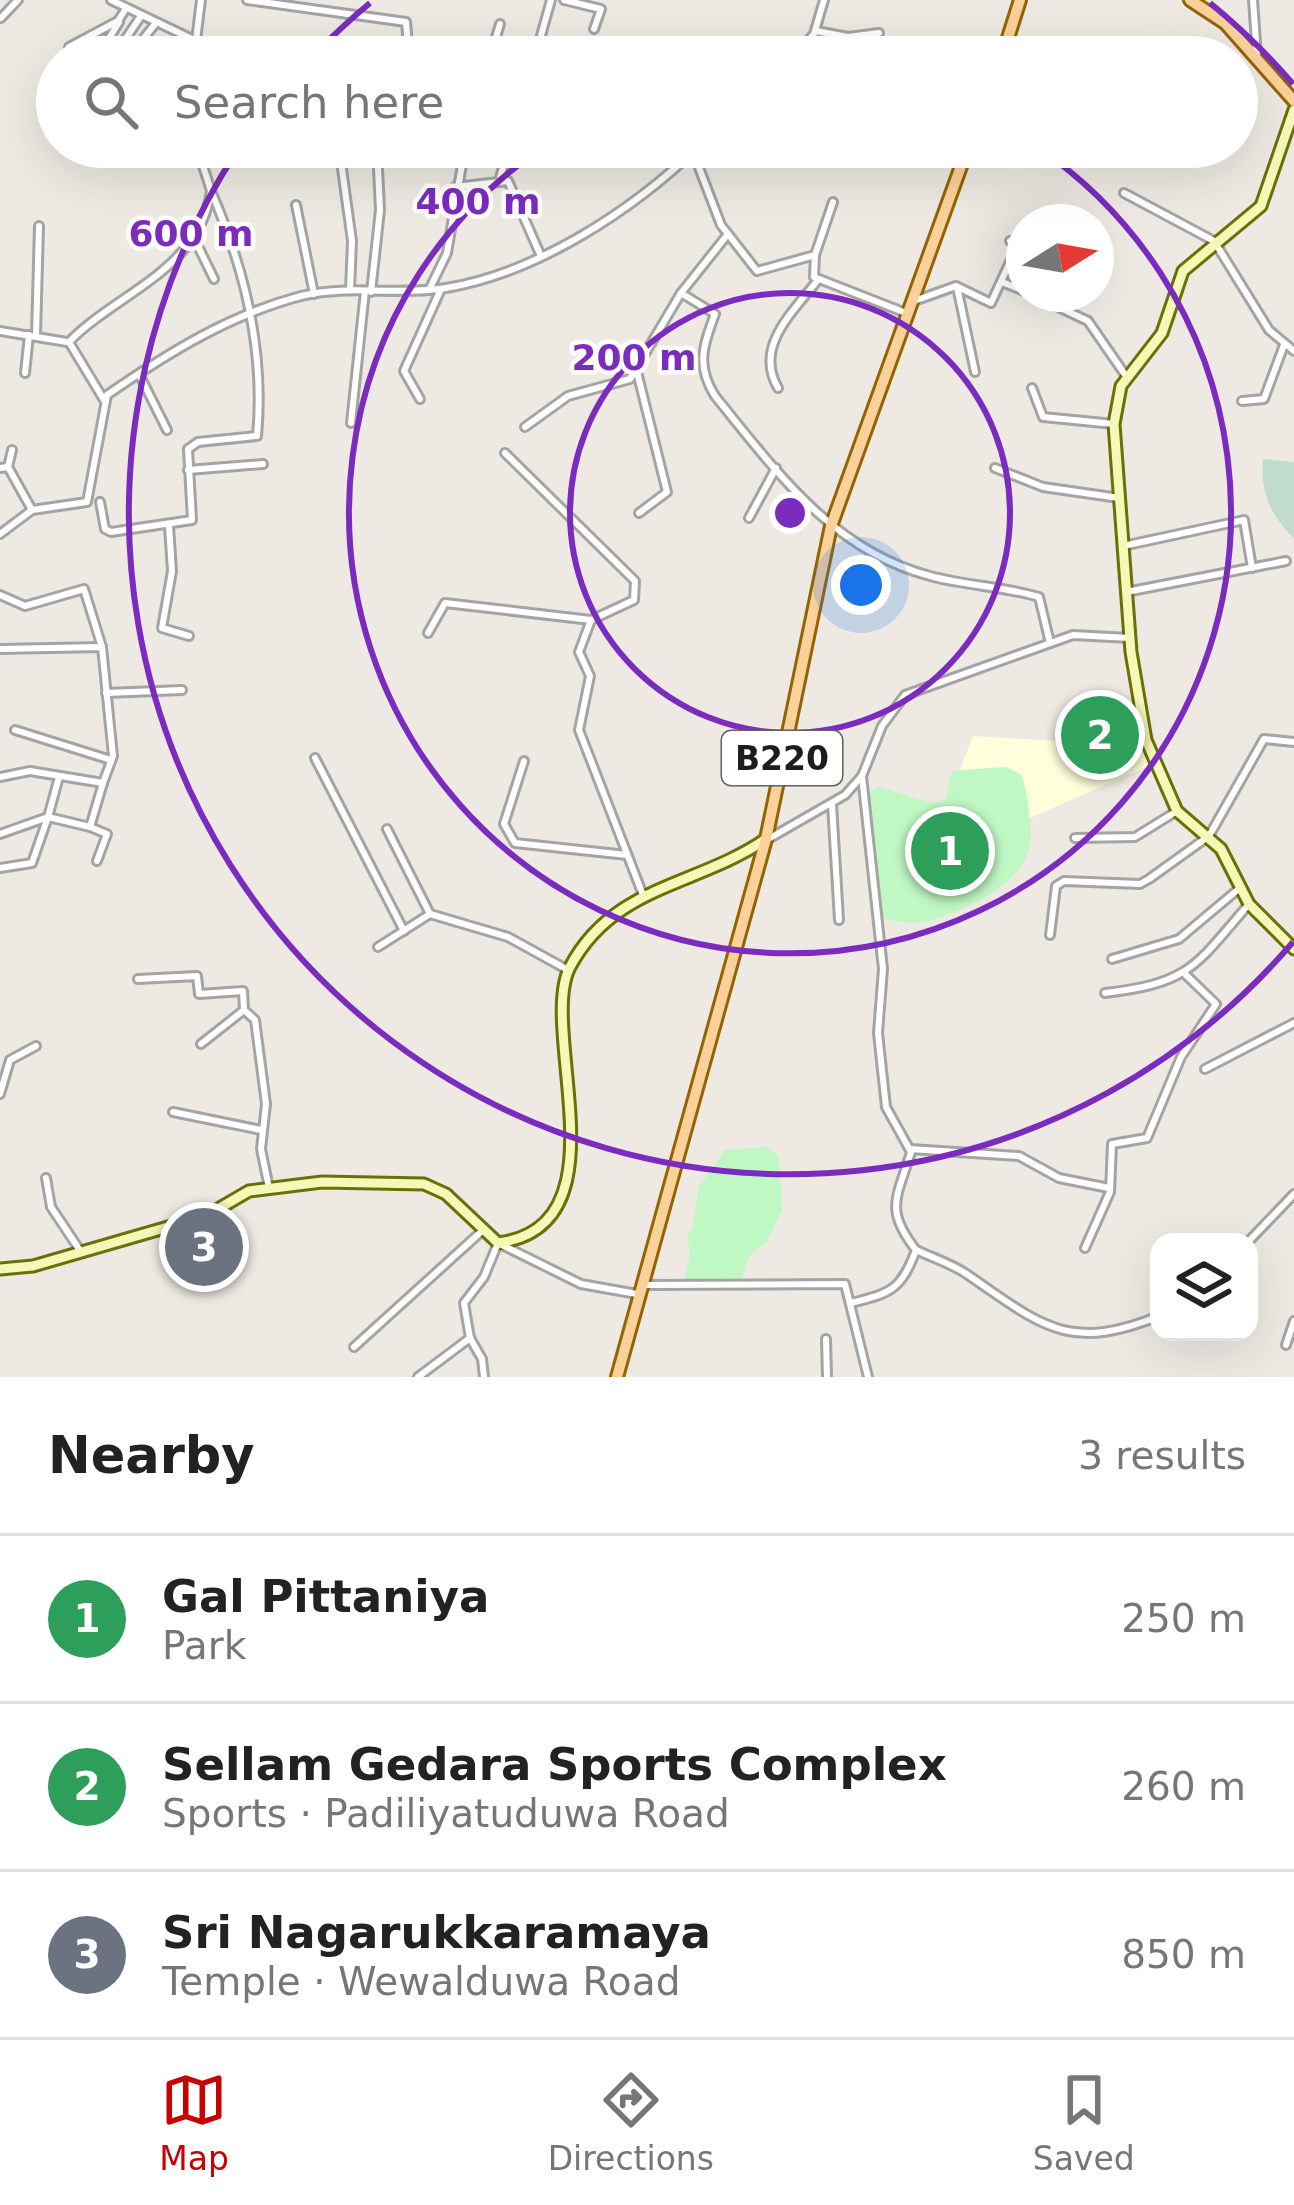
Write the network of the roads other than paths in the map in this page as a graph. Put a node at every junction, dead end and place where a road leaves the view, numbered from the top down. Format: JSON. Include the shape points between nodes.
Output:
{"nodes":[{"id":1,"x":18,"y":0,"type":"edge"},
{"id":2,"x":111,"y":0,"type":"edge"},
{"id":3,"x":201,"y":0,"type":"edge"},
{"id":4,"x":247,"y":0,"type":"edge"},
{"id":5,"x":551,"y":0,"type":"edge"},
{"id":6,"x":564,"y":0,"type":"edge"},
{"id":7,"x":824,"y":0,"type":"edge"},
{"id":8,"x":1020,"y":0,"type":"edge"},
{"id":9,"x":1190,"y":0,"type":"edge"},
{"id":10,"x":1253,"y":0,"type":"edge"},
{"id":11,"x":126,"y":9,"type":"junction"},
{"id":12,"x":141,"y":16,"type":"junction"},
{"id":13,"x":1,"y":18,"type":"edge"},
{"id":14,"x":120,"y":19,"type":"junction"},
{"id":15,"x":157,"y":23,"type":"junction"},
{"id":16,"x":500,"y":24,"type":"dead end"},
{"id":17,"x":594,"y":29,"type":"dead end"},
{"id":18,"x":815,"y":31,"type":"junction"},
{"id":19,"x":879,"y":33,"type":"dead end"},
{"id":20,"x":89,"y":36,"type":"edge"},
{"id":21,"x":110,"y":36,"type":"edge"},
{"id":22,"x":127,"y":36,"type":"edge"},
{"id":23,"x":146,"y":36,"type":"edge"},
{"id":24,"x":185,"y":36,"type":"edge"},
{"id":25,"x":195,"y":36,"type":"edge"},
{"id":26,"x":407,"y":36,"type":"edge"},
{"id":27,"x":496,"y":36,"type":"edge"},
{"id":28,"x":541,"y":36,"type":"edge"},
{"id":29,"x":811,"y":36,"type":"edge"},
{"id":30,"x":842,"y":36,"type":"edge"},
{"id":31,"x":856,"y":36,"type":"edge"},
{"id":32,"x":1009,"y":36,"type":"edge"},
{"id":33,"x":1236,"y":36,"type":"edge"},
{"id":34,"x":1255,"y":36,"type":"edge"},
{"id":35,"x":1258,"y":62,"type":"edge"},
{"id":36,"x":1294,"y":101,"type":"edge"},
{"id":37,"x":1294,"y":110,"type":"edge"},
{"id":38,"x":202,"y":168,"type":"edge"},
{"id":39,"x":342,"y":168,"type":"edge"},
{"id":40,"x":378,"y":168,"type":"edge"},
{"id":41,"x":459,"y":168,"type":"edge"},
{"id":42,"x":503,"y":168,"type":"edge"},
{"id":43,"x":673,"y":168,"type":"edge"},
{"id":44,"x":703,"y":168,"type":"edge"},
{"id":45,"x":960,"y":168,"type":"edge"},
{"id":46,"x":499,"y":182,"type":"junction"},
{"id":47,"x":454,"y":187,"type":"junction"},
{"id":48,"x":212,"y":191,"type":"junction"},
{"id":49,"x":1124,"y":193,"type":"dead end"},
{"id":50,"x":833,"y":202,"type":"dead end"},
{"id":51,"x":296,"y":205,"type":"dead end"},
{"id":52,"x":39,"y":226,"type":"dead end"},
{"id":53,"x":728,"y":234,"type":"junction"},
{"id":54,"x":193,"y":236,"type":"junction"},
{"id":55,"x":1214,"y":241,"type":"junction"},
{"id":56,"x":540,"y":254,"type":"junction"},
{"id":57,"x":814,"y":255,"type":"junction"},
{"id":58,"x":1006,"y":272,"type":"edge"},
{"id":59,"x":214,"y":279,"type":"dead end"},
{"id":60,"x":817,"y":281,"type":"junction"},
{"id":61,"x":1002,"y":282,"type":"junction"},
{"id":62,"x":1006,"y":284,"type":"edge"},
{"id":63,"x":956,"y":286,"type":"junction"},
{"id":64,"x":441,"y":288,"type":"junction"},
{"id":65,"x":350,"y":290,"type":"junction"},
{"id":66,"x":429,"y":290,"type":"junction"},
{"id":67,"x":368,"y":291,"type":"junction"},
{"id":68,"x":681,"y":293,"type":"junction"},
{"id":69,"x":314,"y":294,"type":"junction"},
{"id":70,"x":908,"y":307,"type":"junction"},
{"id":71,"x":1068,"y":312,"type":"edge"},
{"id":72,"x":251,"y":313,"type":"junction"},
{"id":73,"x":0,"y":331,"type":"edge"},
{"id":74,"x":33,"y":335,"type":"junction"},
{"id":75,"x":69,"y":342,"type":"junction"},
{"id":76,"x":1284,"y":345,"type":"junction"},
{"id":77,"x":1294,"y":351,"type":"edge"},
{"id":78,"x":638,"y":372,"type":"junction"},
{"id":79,"x":975,"y":372,"type":"dead end"},
{"id":80,"x":25,"y":373,"type":"dead end"},
{"id":81,"x":139,"y":374,"type":"junction"},
{"id":82,"x":1126,"y":376,"type":"junction"},
{"id":83,"x":778,"y":388,"type":"dead end"},
{"id":84,"x":1032,"y":388,"type":"dead end"},
{"id":85,"x":420,"y":399,"type":"dead end"},
{"id":86,"x":104,"y":400,"type":"junction"},
{"id":87,"x":1242,"y":401,"type":"dead end"},
{"id":88,"x":351,"y":423,"type":"dead end"},
{"id":89,"x":1114,"y":424,"type":"junction"},
{"id":90,"x":526,"y":427,"type":"dead end"},
{"id":91,"x":167,"y":430,"type":"dead end"},
{"id":92,"x":13,"y":450,"type":"dead end"},
{"id":93,"x":505,"y":453,"type":"dead end"},
{"id":94,"x":263,"y":464,"type":"dead end"},
{"id":95,"x":4,"y":467,"type":"edge"},
{"id":96,"x":776,"y":468,"type":"junction"},
{"id":97,"x":995,"y":468,"type":"dead end"},
{"id":98,"x":188,"y":470,"type":"junction"},
{"id":99,"x":1120,"y":498,"type":"junction"},
{"id":100,"x":87,"y":502,"type":"junction"},
{"id":101,"x":100,"y":502,"type":"junction"},
{"id":102,"x":116,"y":503,"type":"dead end"},
{"id":103,"x":32,"y":510,"type":"junction"},
{"id":104,"x":639,"y":513,"type":"dead end"},
{"id":105,"x":749,"y":518,"type":"dead end"},
{"id":106,"x":169,"y":526,"type":"junction"},
{"id":107,"x":831,"y":526,"type":"junction"},
{"id":108,"x":0,"y":534,"type":"edge"},
{"id":109,"x":1123,"y":546,"type":"junction"},
{"id":110,"x":1286,"y":561,"type":"dead end"},
{"id":111,"x":1252,"y":568,"type":"junction"},
{"id":112,"x":1126,"y":592,"type":"junction"},
{"id":113,"x":0,"y":595,"type":"edge"},
{"id":114,"x":591,"y":620,"type":"junction"},
{"id":115,"x":428,"y":633,"type":"dead end"},
{"id":116,"x":189,"y":636,"type":"dead end"},
{"id":117,"x":1130,"y":638,"type":"junction"},
{"id":118,"x":1050,"y":644,"type":"junction"},
{"id":119,"x":102,"y":647,"type":"junction"},
{"id":120,"x":0,"y":649,"type":"edge"},
{"id":121,"x":182,"y":690,"type":"dead end"},
{"id":122,"x":106,"y":694,"type":"junction"},
{"id":123,"x":15,"y":730,"type":"dead end"},
{"id":124,"x":1294,"y":742,"type":"edge"},
{"id":125,"x":315,"y":758,"type":"dead end"},
{"id":126,"x":111,"y":760,"type":"junction"},
{"id":127,"x":524,"y":761,"type":"dead end"},
{"id":128,"x":59,"y":776,"type":"junction"},
{"id":129,"x":862,"y":776,"type":"junction"},
{"id":130,"x":0,"y":777,"type":"edge"},
{"id":131,"x":103,"y":783,"type":"junction"},
{"id":132,"x":832,"y":803,"type":"junction"},
{"id":133,"x":1177,"y":811,"type":"junction"},
{"id":134,"x":49,"y":817,"type":"junction"},
{"id":135,"x":90,"y":826,"type":"junction"},
{"id":136,"x":388,"y":829,"type":"dead end"},
{"id":137,"x":0,"y":834,"type":"edge"},
{"id":138,"x":1209,"y":836,"type":"junction"},
{"id":139,"x":1075,"y":838,"type":"dead end"},
{"id":140,"x":766,"y":839,"type":"junction"},
{"id":141,"x":627,"y":856,"type":"junction"},
{"id":142,"x":97,"y":861,"type":"dead end"},
{"id":143,"x":0,"y":868,"type":"edge"},
{"id":144,"x":1241,"y":887,"type":"junction"},
{"id":145,"x":643,"y":895,"type":"junction"},
{"id":146,"x":1249,"y":904,"type":"junction"},
{"id":147,"x":430,"y":914,"type":"junction"},
{"id":148,"x":839,"y":920,"type":"dead end"},
{"id":149,"x":404,"y":931,"type":"junction"},
{"id":150,"x":1050,"y":934,"type":"dead end"},
{"id":151,"x":378,"y":947,"type":"dead end"},
{"id":152,"x":1293,"y":947,"type":"edge"},
{"id":153,"x":1112,"y":959,"type":"dead end"},
{"id":154,"x":568,"y":970,"type":"junction"},
{"id":155,"x":1186,"y":975,"type":"junction"},
{"id":156,"x":138,"y":979,"type":"dead end"},
{"id":157,"x":1105,"y":993,"type":"dead end"},
{"id":158,"x":244,"y":1010,"type":"junction"},
{"id":159,"x":1294,"y":1023,"type":"edge"},
{"id":160,"x":201,"y":1044,"type":"dead end"},
{"id":161,"x":36,"y":1046,"type":"dead end"},
{"id":162,"x":1205,"y":1069,"type":"dead end"},
{"id":163,"x":0,"y":1094,"type":"edge"},
{"id":164,"x":173,"y":1112,"type":"dead end"},
{"id":165,"x":261,"y":1130,"type":"junction"},
{"id":166,"x":910,"y":1149,"type":"junction"},
{"id":167,"x":46,"y":1178,"type":"dead end"},
{"id":168,"x":268,"y":1188,"type":"junction"},
{"id":169,"x":1110,"y":1189,"type":"junction"},
{"id":170,"x":1294,"y":1195,"type":"edge"},
{"id":171,"x":482,"y":1231,"type":"junction"},
{"id":172,"x":1257,"y":1233,"type":"edge"},
{"id":173,"x":498,"y":1244,"type":"junction"},
{"id":174,"x":1085,"y":1248,"type":"dead end"},
{"id":175,"x":916,"y":1250,"type":"junction"},
{"id":176,"x":81,"y":1252,"type":"junction"},
{"id":177,"x":0,"y":1269,"type":"edge"},
{"id":178,"x":638,"y":1290,"type":"junction"},
{"id":179,"x":850,"y":1304,"type":"junction"},
{"id":180,"x":1150,"y":1319,"type":"edge"},
{"id":181,"x":1294,"y":1321,"type":"edge"},
{"id":182,"x":470,"y":1338,"type":"junction"},
{"id":183,"x":826,"y":1339,"type":"dead end"},
{"id":184,"x":1286,"y":1345,"type":"dead end"},
{"id":185,"x":354,"y":1347,"type":"dead end"},
{"id":186,"x":418,"y":1377,"type":"edge"},
{"id":187,"x":484,"y":1377,"type":"edge"},
{"id":188,"x":617,"y":1377,"type":"edge"},
{"id":189,"x":827,"y":1377,"type":"edge"},
{"id":190,"x":868,"y":1377,"type":"edge"}],
"edges":[{"from":1,"to":13,"type":"street"},
{"from":2,"to":11,"type":"street"},
{"from":3,"to":25,"type":"street"},
{"from":4,"to":26,"type":"street","via":[[406,22]]},
{"from":5,"to":28,"type":"street"},
{"from":6,"to":17,"type":"street","via":[[601,9]]},
{"from":7,"to":18,"type":"street"},
{"from":8,"to":32,"type":"main road"},
{"from":9,"to":33,"type":"main road"},
{"from":10,"to":34,"type":"street"},
{"from":11,"to":12,"type":"street"},
{"from":11,"to":14,"type":"street"},
{"from":12,"to":15,"type":"street"},
{"from":12,"to":22,"type":"street"},
{"from":14,"to":20,"type":"street"},
{"from":14,"to":21,"type":"street"},
{"from":15,"to":23,"type":"street"},
{"from":15,"to":24,"type":"street"},
{"from":16,"to":27,"type":"street"},
{"from":18,"to":29,"type":"street"},
{"from":18,"to":30,"type":"street"},
{"from":19,"to":31,"type":"street"},
{"from":35,"to":36,"type":"main road"},
{"from":37,"to":55,"type":"street","via":[[1262,206]]},
{"from":38,"to":48,"type":"street"},
{"from":39,"to":65,"type":"street"},
{"from":40,"to":67,"type":"street"},
{"from":41,"to":47,"type":"street"},
{"from":42,"to":46,"type":"street"},
{"from":43,"to":56,"type":"street","via":[[611,216]]},
{"from":44,"to":53,"type":"street"},
{"from":45,"to":70,"type":"main road","number":"B220"},
{"from":46,"to":47,"type":"street"},
{"from":46,"to":56,"type":"street","via":[[513,187]]},
{"from":47,"to":66,"type":"street","via":[[447,253]]},
{"from":48,"to":54,"type":"street"},
{"from":48,"to":72,"type":"street"},
{"from":49,"to":55,"type":"street"},
{"from":50,"to":57,"type":"street"},
{"from":51,"to":69,"type":"street"},
{"from":52,"to":74,"type":"street"},
{"from":53,"to":57,"type":"street","via":[[761,272]]},
{"from":53,"to":68,"type":"street"},
{"from":54,"to":59,"type":"street"},
{"from":54,"to":75,"type":"street","via":[[152,283],[99,311]]},
{"from":55,"to":76,"type":"street"},
{"from":55,"to":82,"type":"street","via":[[1183,271],[1162,333]]},
{"from":56,"to":64,"type":"street"},
{"from":57,"to":60,"type":"street"},
{"from":58,"to":61,"type":"street"},
{"from":60,"to":70,"type":"street"},
{"from":60,"to":83,"type":"street","via":[[771,344],[768,371]]},
{"from":61,"to":62,"type":"street"},
{"from":61,"to":63,"type":"street","via":[[991,303]]},
{"from":63,"to":70,"type":"street"},
{"from":63,"to":79,"type":"street"},
{"from":64,"to":66,"type":"street"},
{"from":64,"to":85,"type":"street","via":[[404,371]]},
{"from":65,"to":67,"type":"street"},
{"from":65,"to":69,"type":"street"},
{"from":66,"to":67,"type":"street"},
{"from":67,"to":88,"type":"street"},
{"from":68,"to":78,"type":"street"},
{"from":68,"to":96,"type":"street","via":[[716,314],[702,376]]},
{"from":69,"to":72,"type":"street"},
{"from":70,"to":107,"type":"main road","number":"B220"},
{"from":71,"to":82,"type":"street","via":[[1088,321]]},
{"from":72,"to":81,"type":"street"},
{"from":72,"to":98,"type":"street","via":[[257,436],[192,445]]},
{"from":73,"to":74,"type":"street"},
{"from":74,"to":75,"type":"street"},
{"from":74,"to":80,"type":"street"},
{"from":75,"to":86,"type":"street"},
{"from":76,"to":77,"type":"street"},
{"from":76,"to":87,"type":"street","via":[[1264,399]]},
{"from":78,"to":90,"type":"street","via":[[568,397]]},
{"from":78,"to":104,"type":"street","via":[[668,492]]},
{"from":81,"to":86,"type":"street"},
{"from":81,"to":91,"type":"street"},
{"from":82,"to":89,"type":"street"},
{"from":84,"to":89,"type":"street","via":[[1043,417]]},
{"from":86,"to":100,"type":"street"},
{"from":89,"to":99,"type":"street"},
{"from":92,"to":95,"type":"street"},
{"from":93,"to":114,"type":"street","via":[[634,581],[634,600]]},
{"from":94,"to":98,"type":"street"},
{"from":95,"to":103,"type":"street"},
{"from":96,"to":105,"type":"street"},
{"from":96,"to":107,"type":"street"},
{"from":97,"to":99,"type":"street","via":[[1043,487]]},
{"from":98,"to":106,"type":"street","via":[[192,520]]},
{"from":99,"to":109,"type":"street"},
{"from":100,"to":101,"type":"street"},
{"from":100,"to":103,"type":"street"},
{"from":101,"to":102,"type":"street"},
{"from":101,"to":106,"type":"street","via":[[106,530]]},
{"from":103,"to":108,"type":"street"},
{"from":106,"to":116,"type":"street","via":[[172,571],[162,628]]},
{"from":107,"to":118,"type":"street","via":[[901,567],[1039,598]]},
{"from":107,"to":140,"type":"main road","number":"B220"},
{"from":109,"to":111,"type":"street","via":[[1244,520]]},
{"from":109,"to":112,"type":"street"},
{"from":110,"to":111,"type":"street"},
{"from":111,"to":112,"type":"street"},
{"from":112,"to":117,"type":"street"},
{"from":113,"to":119,"type":"street","via":[[25,606],[84,589]]},
{"from":114,"to":115,"type":"street","via":[[446,603]]},
{"from":114,"to":141,"type":"street","via":[[579,647],[590,676],[578,723]]},
{"from":117,"to":118,"type":"street","via":[[1073,635]]},
{"from":117,"to":133,"type":"street","via":[[1146,740]]},
{"from":118,"to":129,"type":"street","via":[[905,694]]},
{"from":119,"to":120,"type":"street"},
{"from":119,"to":122,"type":"street"},
{"from":121,"to":122,"type":"street"},
{"from":122,"to":126,"type":"street"},
{"from":123,"to":126,"type":"street"},
{"from":124,"to":138,"type":"street","via":[[1264,739]]},
{"from":125,"to":149,"type":"street"},
{"from":126,"to":131,"type":"street"},
{"from":127,"to":141,"type":"street","via":[[504,824],[515,843]]},
{"from":128,"to":130,"type":"street"},
{"from":128,"to":131,"type":"street"},
{"from":128,"to":134,"type":"street"},
{"from":129,"to":132,"type":"street"},
{"from":129,"to":166,"type":"street","via":[[883,969],[878,1033],[886,1107]]},
{"from":131,"to":135,"type":"street"},
{"from":132,"to":140,"type":"street"},
{"from":132,"to":148,"type":"street"},
{"from":133,"to":138,"type":"street"},
{"from":133,"to":139,"type":"street","via":[[1135,837]]},
{"from":134,"to":135,"type":"street"},
{"from":134,"to":137,"type":"street"},
{"from":134,"to":143,"type":"street","via":[[32,863]]},
{"from":135,"to":142,"type":"street","via":[[108,836]]},
{"from":136,"to":147,"type":"street"},
{"from":138,"to":144,"type":"street"},
{"from":138,"to":150,"type":"street","via":[[1140,884],[1064,881],[1056,886]]},
{"from":140,"to":145,"type":"street","via":[[731,864]]},
{"from":140,"to":178,"type":"main road","number":"B220"},
{"from":141,"to":145,"type":"street"},
{"from":144,"to":146,"type":"street"},
{"from":144,"to":153,"type":"street","via":[[1179,939]]},
{"from":145,"to":154,"type":"street","via":[[613,916]]},
{"from":146,"to":152,"type":"street"},
{"from":146,"to":155,"type":"street"},
{"from":147,"to":149,"type":"street"},
{"from":147,"to":154,"type":"street","via":[[508,937]]},
{"from":149,"to":151,"type":"street"},
{"from":154,"to":173,"type":"street","via":[[563,1016],[572,1125],[562,1186],[536,1231]]},
{"from":155,"to":157,"type":"street"},
{"from":155,"to":169,"type":"street","via":[[1216,1004],[1181,1058],[1147,1138],[1112,1144]]},
{"from":156,"to":158,"type":"street","via":[[196,976],[199,994],[240,989]]},
{"from":158,"to":160,"type":"street"},
{"from":158,"to":165,"type":"street","via":[[255,1020],[266,1104]]},
{"from":159,"to":162,"type":"street"},
{"from":161,"to":163,"type":"street","via":[[10,1060]]},
{"from":164,"to":165,"type":"street"},
{"from":165,"to":168,"type":"street"},
{"from":166,"to":169,"type":"street","via":[[1019,1156],[1059,1178]]},
{"from":166,"to":175,"type":"street","via":[[893,1209]]},
{"from":167,"to":176,"type":"street","via":[[51,1207]]},
{"from":168,"to":171,"type":"street","via":[[424,1184],[446,1194]]},
{"from":168,"to":176,"type":"street","via":[[206,1216]]},
{"from":169,"to":174,"type":"street"},
{"from":170,"to":172,"type":"street"},
{"from":171,"to":173,"type":"street"},
{"from":171,"to":185,"type":"street"},
{"from":173,"to":178,"type":"street","via":[[581,1284]]},
{"from":173,"to":182,"type":"street","via":[[464,1303]]},
{"from":175,"to":179,"type":"street","via":[[905,1279]]},
{"from":175,"to":180,"type":"street","via":[[1049,1329],[1096,1335]]},
{"from":176,"to":177,"type":"street"},
{"from":178,"to":179,"type":"street","via":[[813,1280],[845,1284]]},
{"from":178,"to":188,"type":"main road","number":"B220"},
{"from":179,"to":190,"type":"street"},
{"from":181,"to":184,"type":"street"},
{"from":182,"to":186,"type":"street"},
{"from":182,"to":187,"type":"street"},
{"from":183,"to":189,"type":"street"}]}
